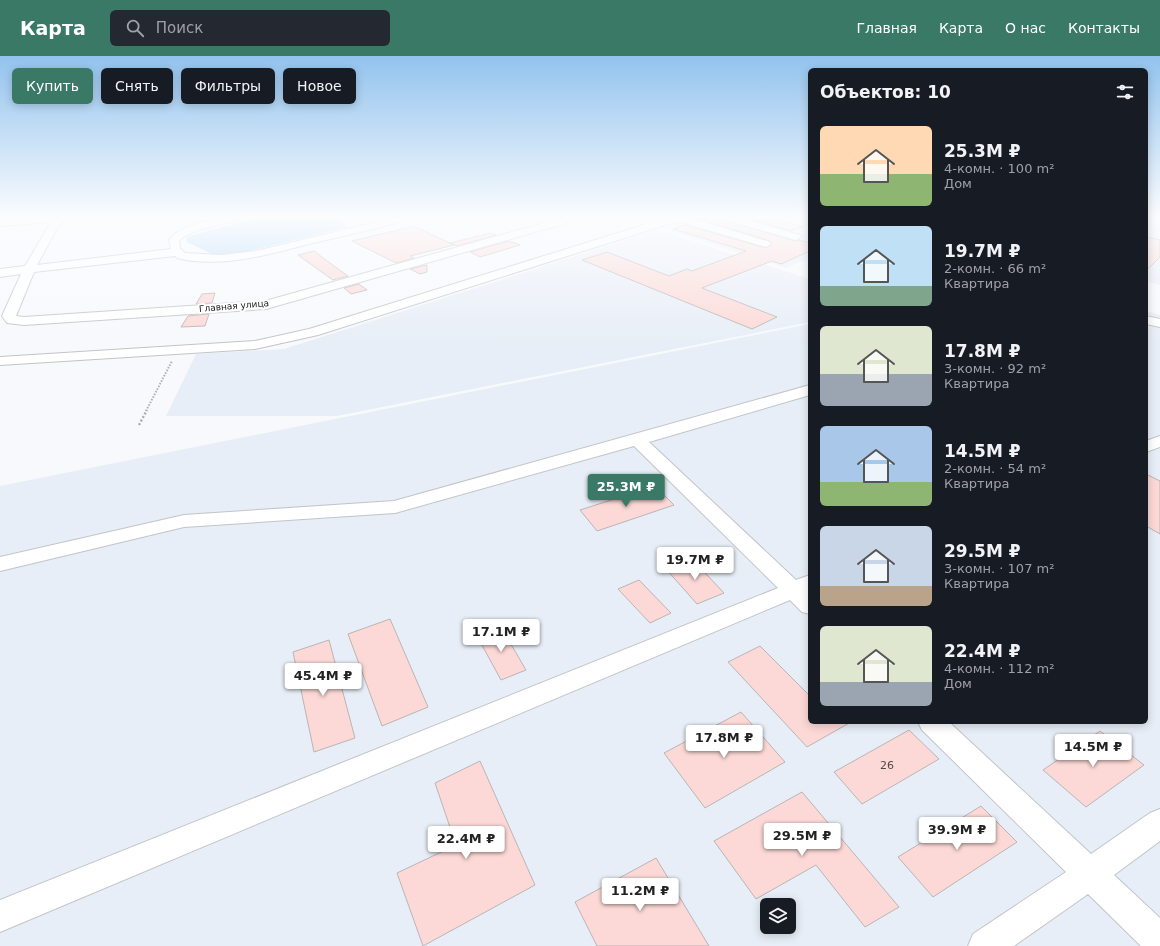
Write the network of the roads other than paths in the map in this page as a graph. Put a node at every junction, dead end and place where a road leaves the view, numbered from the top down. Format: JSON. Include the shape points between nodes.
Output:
{"nodes":[{"id":1,"x":35,"y":260,"type":"edge"},
{"id":2,"x":111,"y":260,"type":"edge"},
{"id":3,"x":426,"y":260,"type":"edge"},
{"id":4,"x":545,"y":260,"type":"edge"},
{"id":5,"x":29,"y":269,"type":"junction"},
{"id":6,"x":0,"y":273,"type":"edge"},
{"id":7,"x":1148,"y":320,"type":"edge"},
{"id":8,"x":1160,"y":323,"type":"edge"},
{"id":9,"x":0,"y":361,"type":"edge"},
{"id":10,"x":808,"y":391,"type":"edge"},
{"id":11,"x":637,"y":440,"type":"junction"},
{"id":12,"x":1160,"y":442,"type":"edge"},
{"id":13,"x":1148,"y":446,"type":"edge"},
{"id":14,"x":0,"y":564,"type":"edge"},
{"id":15,"x":804,"y":593,"type":"edge"},
{"id":16,"x":933,"y":724,"type":"edge"},
{"id":17,"x":1160,"y":823,"type":"edge"},
{"id":18,"x":1090,"y":874,"type":"junction"},
{"id":19,"x":0,"y":916,"type":"edge"},
{"id":20,"x":1160,"y":941,"type":"edge"},
{"id":21,"x":985,"y":946,"type":"edge"}],
"edges":[{"from":1,"to":5,"type":"street","name":"Главная улица"},
{"from":2,"to":5,"type":"street"},
{"from":3,"to":5,"type":"street","name":"Главная улица","via":[[266,305],[12,320],[9,316]]},
{"from":4,"to":9,"type":"street","via":[[279,341],[254,345]]},
{"from":5,"to":6,"type":"street"},
{"from":7,"to":8,"type":"street"},
{"from":10,"to":11,"type":"street"},
{"from":11,"to":14,"type":"street","via":[[394,507],[184,521]]},
{"from":11,"to":15,"type":"street"},
{"from":12,"to":13,"type":"street"},
{"from":15,"to":19,"type":"street"},
{"from":16,"to":18,"type":"street"},
{"from":17,"to":18,"type":"street"},
{"from":18,"to":20,"type":"street"},
{"from":18,"to":21,"type":"street"}]}
